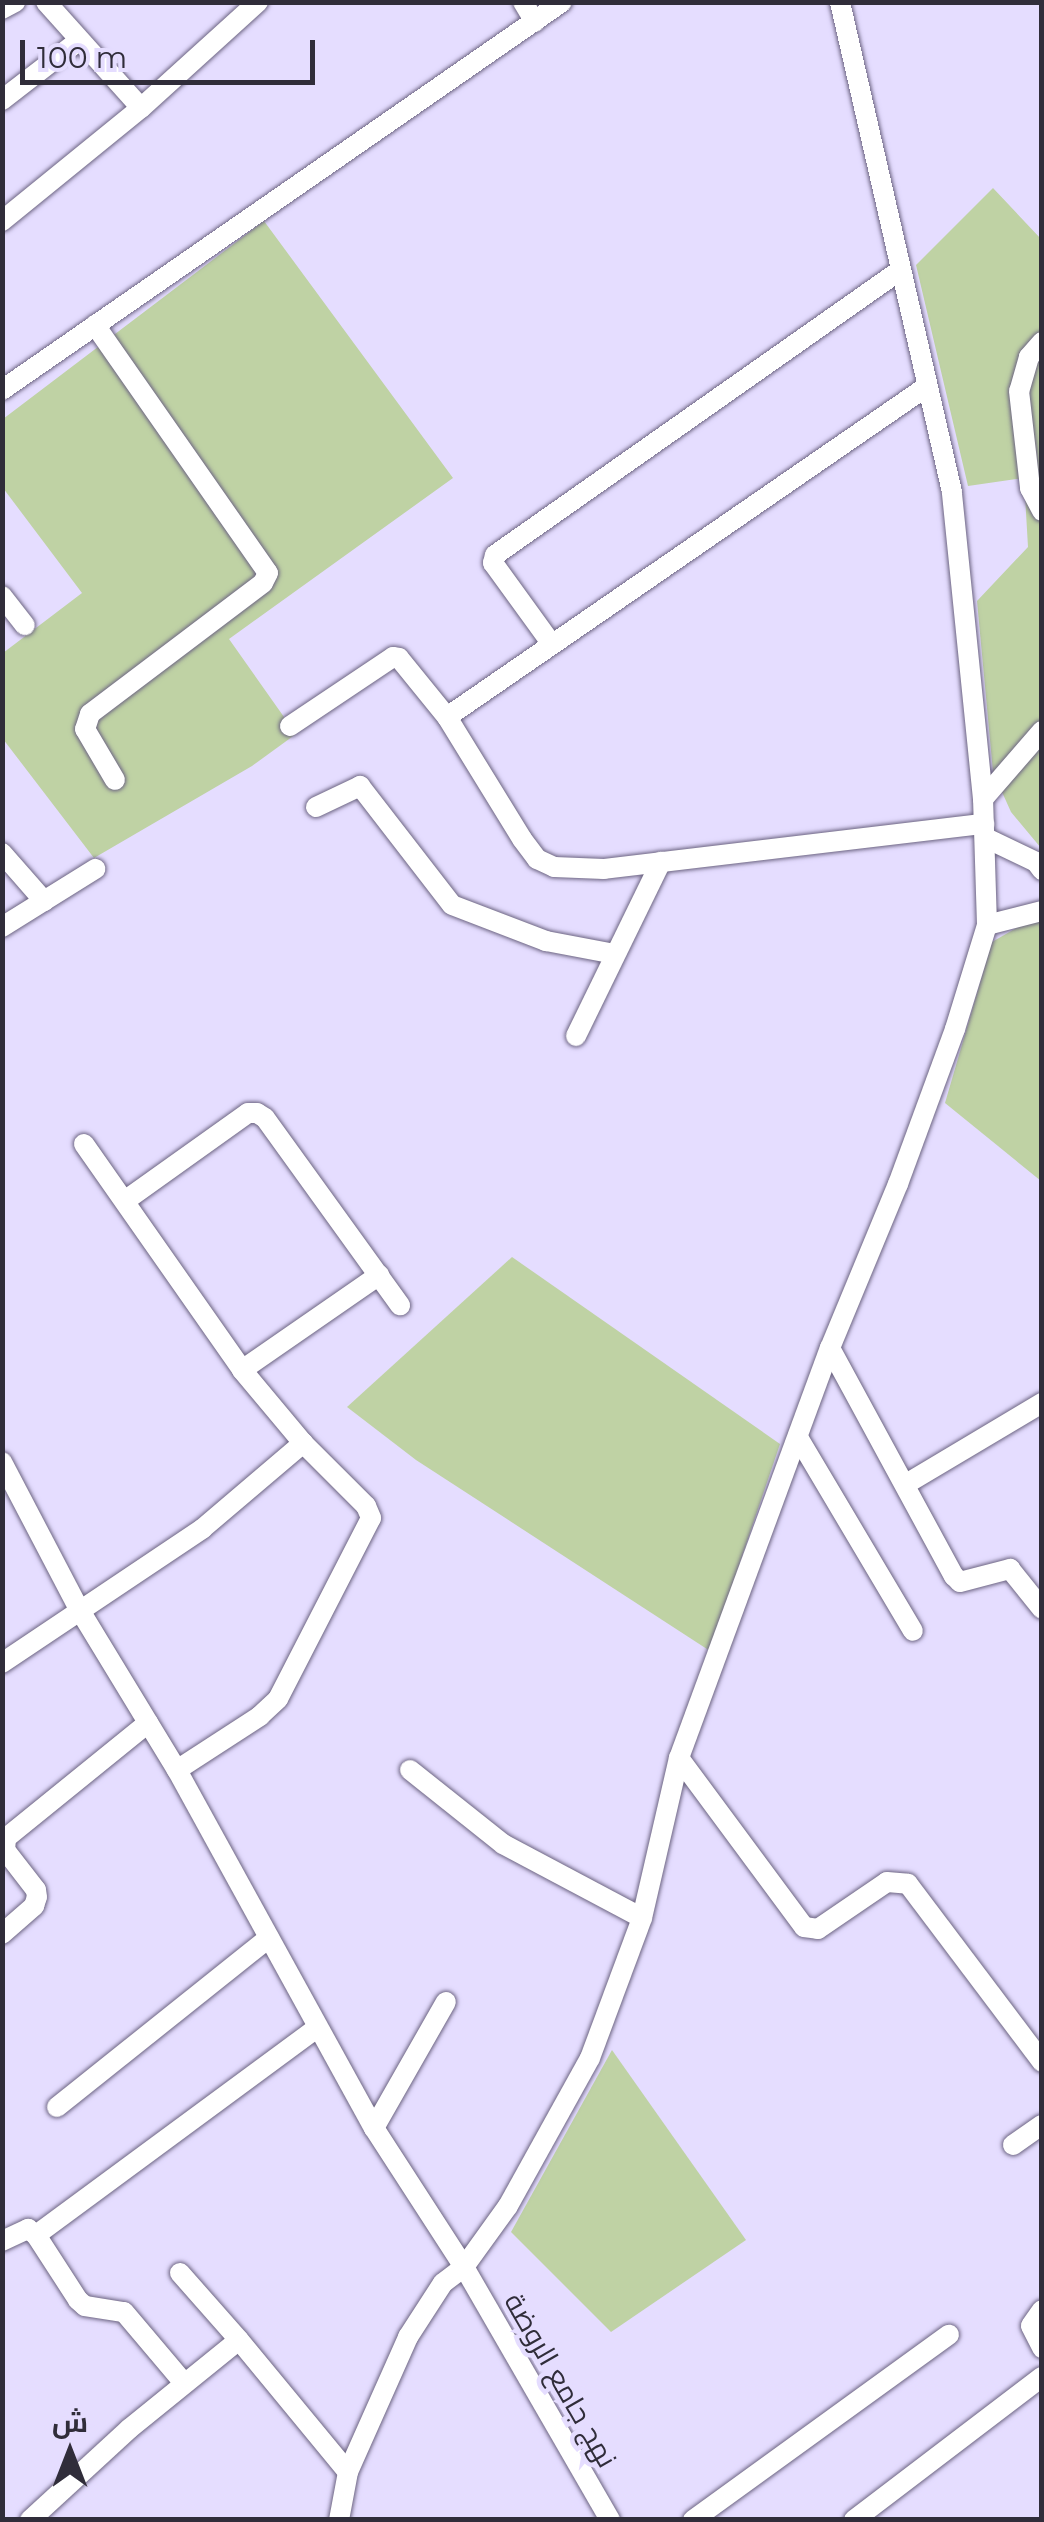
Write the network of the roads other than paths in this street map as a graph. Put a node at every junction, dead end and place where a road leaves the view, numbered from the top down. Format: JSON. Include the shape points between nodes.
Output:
{"nodes":[{"id":1,"x":15,"y":2,"type":"edge"},
{"id":2,"x":46,"y":2,"type":"edge"},
{"id":3,"x":258,"y":2,"type":"edge"},
{"id":4,"x":523,"y":2,"type":"edge"},
{"id":5,"x":562,"y":2,"type":"edge"},
{"id":6,"x":840,"y":2,"type":"edge"},
{"id":7,"x":2,"y":9,"type":"edge"},
{"id":8,"x":535,"y":22,"type":"junction"},
{"id":9,"x":77,"y":42,"type":"junction"},
{"id":10,"x":2,"y":100,"type":"edge"},
{"id":11,"x":140,"y":108,"type":"junction"},
{"id":12,"x":2,"y":221,"type":"edge"},
{"id":13,"x":900,"y":270,"type":"junction"},
{"id":14,"x":95,"y":325,"type":"junction"},
{"id":15,"x":1042,"y":342,"type":"edge"},
{"id":16,"x":926,"y":387,"type":"junction"},
{"id":17,"x":2,"y":390,"type":"edge"},
{"id":18,"x":1042,"y":510,"type":"edge"},
{"id":19,"x":2,"y":596,"type":"edge"},
{"id":20,"x":25,"y":626,"type":"dead end"},
{"id":21,"x":551,"y":644,"type":"junction"},
{"id":22,"x":447,"y":717,"type":"junction"},
{"id":23,"x":290,"y":726,"type":"dead end"},
{"id":24,"x":1042,"y":731,"type":"edge"},
{"id":25,"x":115,"y":780,"type":"dead end"},
{"id":26,"x":983,"y":799,"type":"junction"},
{"id":27,"x":316,"y":808,"type":"dead end"},
{"id":28,"x":985,"y":831,"type":"junction"},
{"id":29,"x":2,"y":853,"type":"edge"},
{"id":30,"x":661,"y":862,"type":"junction"},
{"id":31,"x":94,"y":869,"type":"dead end"},
{"id":32,"x":1042,"y":870,"type":"edge"},
{"id":33,"x":44,"y":901,"type":"junction"},
{"id":34,"x":1042,"y":912,"type":"edge"},
{"id":35,"x":987,"y":925,"type":"junction"},
{"id":36,"x":2,"y":927,"type":"edge"},
{"id":37,"x":615,"y":954,"type":"junction"},
{"id":38,"x":576,"y":1036,"type":"dead end"},
{"id":39,"x":84,"y":1144,"type":"dead end"},
{"id":40,"x":126,"y":1200,"type":"junction"},
{"id":41,"x":379,"y":1275,"type":"junction"},
{"id":42,"x":400,"y":1304,"type":"dead end"},
{"id":43,"x":830,"y":1348,"type":"junction"},
{"id":44,"x":242,"y":1370,"type":"junction"},
{"id":45,"x":1042,"y":1403,"type":"edge"},
{"id":46,"x":799,"y":1439,"type":"junction"},
{"id":47,"x":304,"y":1443,"type":"junction"},
{"id":48,"x":2,"y":1462,"type":"edge"},
{"id":49,"x":906,"y":1484,"type":"junction"},
{"id":50,"x":79,"y":1608,"type":"junction"},
{"id":51,"x":1042,"y":1608,"type":"edge"},
{"id":52,"x":913,"y":1631,"type":"dead end"},
{"id":53,"x":2,"y":1663,"type":"edge"},
{"id":54,"x":148,"y":1723,"type":"junction"},
{"id":55,"x":679,"y":1758,"type":"junction"},
{"id":56,"x":177,"y":1770,"type":"junction"},
{"id":57,"x":410,"y":1770,"type":"dead end"},
{"id":58,"x":642,"y":1918,"type":"junction"},
{"id":59,"x":2,"y":1934,"type":"edge"},
{"id":60,"x":270,"y":1938,"type":"junction"},
{"id":61,"x":446,"y":2002,"type":"dead end"},
{"id":62,"x":317,"y":2028,"type":"junction"},
{"id":63,"x":1042,"y":2062,"type":"edge"},
{"id":64,"x":56,"y":2107,"type":"dead end"},
{"id":65,"x":1042,"y":2125,"type":"edge"},
{"id":66,"x":374,"y":2128,"type":"junction"},
{"id":67,"x":1012,"y":2145,"type":"dead end"},
{"id":68,"x":36,"y":2234,"type":"junction"},
{"id":69,"x":2,"y":2241,"type":"edge"},
{"id":70,"x":464,"y":2267,"type":"junction"},
{"id":71,"x":180,"y":2272,"type":"dead end"},
{"id":72,"x":1042,"y":2310,"type":"edge"},
{"id":73,"x":948,"y":2335,"type":"dead end"},
{"id":74,"x":239,"y":2340,"type":"junction"},
{"id":75,"x":1042,"y":2348,"type":"edge"},
{"id":76,"x":1042,"y":2378,"type":"edge"},
{"id":77,"x":184,"y":2384,"type":"junction"},
{"id":78,"x":348,"y":2472,"type":"junction"},
{"id":79,"x":30,"y":2520,"type":"edge"},
{"id":80,"x":339,"y":2520,"type":"edge"},
{"id":81,"x":610,"y":2520,"type":"edge"},
{"id":82,"x":693,"y":2520,"type":"edge"},
{"id":83,"x":854,"y":2520,"type":"edge"}],
"edges":[{"from":1,"to":7,"type":"street"},
{"from":2,"to":9,"type":"street"},
{"from":3,"to":11,"type":"street"},
{"from":4,"to":8,"type":"street"},
{"from":5,"to":8,"type":"street"},
{"from":6,"to":13,"type":"street"},
{"from":8,"to":14,"type":"street"},
{"from":9,"to":10,"type":"street"},
{"from":9,"to":11,"type":"street"},
{"from":11,"to":12,"type":"street"},
{"from":13,"to":16,"type":"street"},
{"from":13,"to":21,"type":"street","via":[[496,555],[493,563]]},
{"from":14,"to":17,"type":"street"},
{"from":14,"to":25,"type":"street","via":[[268,573],[263,584],[90,714],[85,729]]},
{"from":15,"to":18,"type":"street","via":[[1029,357],[1019,390],[1030,488]]},
{"from":16,"to":21,"type":"street"},
{"from":16,"to":26,"type":"street","via":[[952,492]]},
{"from":19,"to":20,"type":"street"},
{"from":21,"to":22,"type":"street"},
{"from":22,"to":23,"type":"street","via":[[393,656]]},
{"from":22,"to":30,"type":"street","via":[[537,859],[579,870]]},
{"from":24,"to":26,"type":"street"},
{"from":26,"to":28,"type":"street"},
{"from":27,"to":37,"type":"street","via":[[360,786],[452,905],[546,941]]},
{"from":28,"to":30,"type":"street"},
{"from":28,"to":32,"type":"street"},
{"from":28,"to":35,"type":"street"},
{"from":29,"to":33,"type":"street"},
{"from":30,"to":37,"type":"street"},
{"from":31,"to":33,"type":"street"},
{"from":33,"to":36,"type":"street"},
{"from":34,"to":35,"type":"street"},
{"from":35,"to":43,"type":"street","via":[[923,1115]]},
{"from":37,"to":38,"type":"street"},
{"from":39,"to":40,"type":"street"},
{"from":40,"to":41,"type":"street","via":[[257,1113]]},
{"from":40,"to":44,"type":"street"},
{"from":41,"to":42,"type":"street"},
{"from":41,"to":44,"type":"street"},
{"from":43,"to":46,"type":"street"},
{"from":43,"to":49,"type":"street"},
{"from":44,"to":47,"type":"street"},
{"from":45,"to":49,"type":"street"},
{"from":46,"to":52,"type":"street"},
{"from":46,"to":55,"type":"street"},
{"from":47,"to":50,"type":"street","via":[[202,1529]]},
{"from":47,"to":56,"type":"street","via":[[370,1518],[278,1699]]},
{"from":48,"to":50,"type":"street","name":"نهج جامع الروضة"},
{"from":49,"to":51,"type":"street","via":[[960,1582],[1010,1569]]},
{"from":50,"to":53,"type":"street"},
{"from":50,"to":54,"type":"street","name":"نهج جامع الروضة"},
{"from":54,"to":56,"type":"street","name":"نهج جامع الروضة"},
{"from":54,"to":59,"type":"street","via":[[6,1838],[5,1850],[37,1897]]},
{"from":55,"to":58,"type":"street"},
{"from":55,"to":63,"type":"street","via":[[811,1930],[887,1882],[908,1884]]},
{"from":56,"to":60,"type":"street","name":"نهج جامع الروضة"},
{"from":57,"to":58,"type":"street","via":[[503,1844]]},
{"from":58,"to":70,"type":"street","via":[[590,2058],[508,2206]]},
{"from":60,"to":62,"type":"street","name":"نهج جامع الروضة"},
{"from":60,"to":64,"type":"street"},
{"from":61,"to":66,"type":"street"},
{"from":62,"to":66,"type":"street","name":"نهج جامع الروضة"},
{"from":62,"to":68,"type":"street"},
{"from":65,"to":67,"type":"street"},
{"from":66,"to":70,"type":"street","name":"نهج جامع الروضة"},
{"from":68,"to":69,"type":"street","via":[[28,2228]]},
{"from":68,"to":77,"type":"street","via":[[78,2300],[124,2312]]},
{"from":70,"to":78,"type":"street","via":[[426,2306]]},
{"from":70,"to":81,"type":"street","name":"نهج جامع الروضة"},
{"from":71,"to":74,"type":"street"},
{"from":72,"to":75,"type":"street","via":[[1030,2326]]},
{"from":73,"to":82,"type":"street"},
{"from":74,"to":77,"type":"street"},
{"from":74,"to":78,"type":"street"},
{"from":76,"to":83,"type":"street"},
{"from":77,"to":79,"type":"street"},
{"from":78,"to":80,"type":"street"}]}
